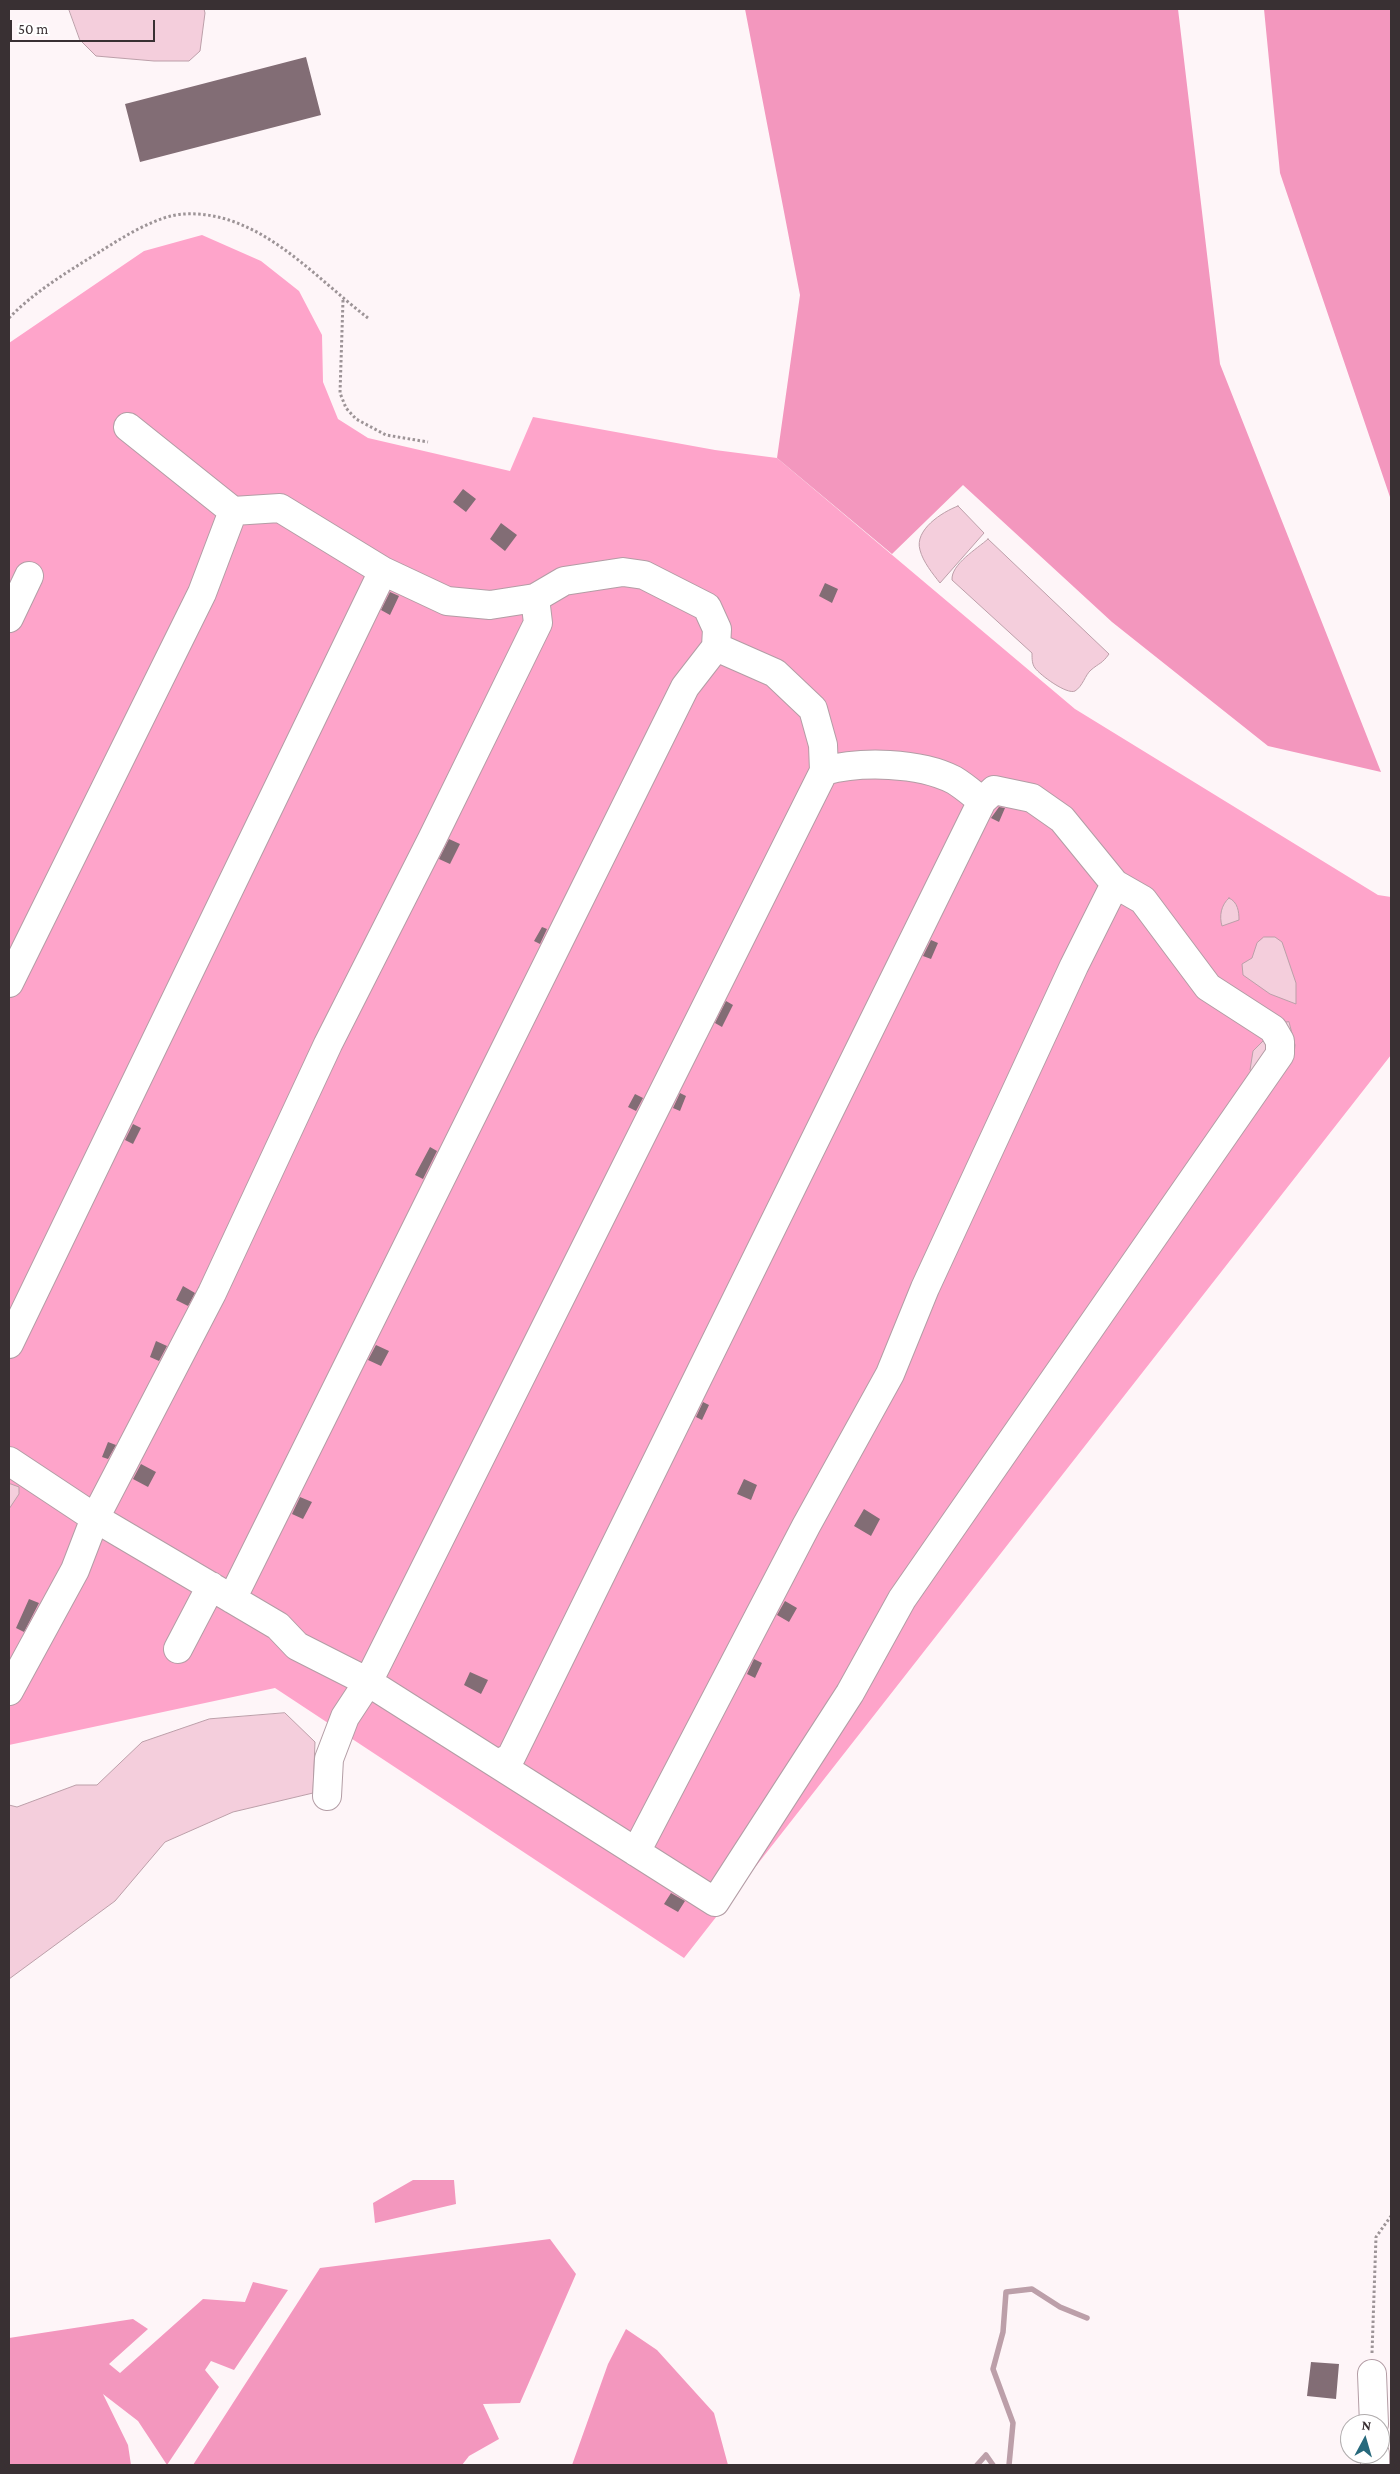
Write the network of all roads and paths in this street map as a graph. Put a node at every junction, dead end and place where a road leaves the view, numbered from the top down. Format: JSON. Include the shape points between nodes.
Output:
{"nodes":[{"id":1,"x":343,"y":299,"type":"junction"},
{"id":2,"x":9,"y":318,"type":"edge"},
{"id":3,"x":368,"y":318,"type":"dead end"},
{"id":4,"x":128,"y":427,"type":"dead end"},
{"id":5,"x":428,"y":442,"type":"dead end"},
{"id":6,"x":233,"y":511,"type":"junction"},
{"id":7,"x":383,"y":571,"type":"junction"},
{"id":8,"x":29,"y":576,"type":"dead end"},
{"id":9,"x":535,"y":598,"type":"junction"},
{"id":10,"x":9,"y":618,"type":"edge"},
{"id":11,"x":716,"y":647,"type":"junction"},
{"id":12,"x":824,"y":771,"type":"junction"},
{"id":13,"x":982,"y":801,"type":"junction"},
{"id":14,"x":1115,"y":884,"type":"junction"},
{"id":15,"x":9,"y":983,"type":"edge"},
{"id":16,"x":9,"y":1344,"type":"edge"},
{"id":17,"x":9,"y":1461,"type":"edge"},
{"id":18,"x":95,"y":1518,"type":"junction"},
{"id":19,"x":221,"y":1593,"type":"junction"},
{"id":20,"x":178,"y":1649,"type":"dead end"},
{"id":21,"x":368,"y":1682,"type":"junction"},
{"id":22,"x":9,"y":1690,"type":"edge"},
{"id":23,"x":498,"y":1764,"type":"junction"},
{"id":24,"x":327,"y":1796,"type":"dead end"},
{"id":25,"x":636,"y":1852,"type":"junction"},
{"id":26,"x":1391,"y":2216,"type":"edge"},
{"id":27,"x":1372,"y":2374,"type":"joint"},
{"id":28,"x":1374,"y":2414,"type":"edge"}],
"edges":[{"from":1,"to":2,"type":"path","via":[[307,266],[249,229],[217,217],[183,214],[154,222],[108,246],[61,276]]},
{"from":1,"to":3,"type":"path"},
{"from":1,"to":5,"type":"path","via":[[340,393],[346,408],[356,419],[386,435]]},
{"from":4,"to":6,"type":"street"},
{"from":6,"to":7,"type":"street","via":[[280,508]]},
{"from":6,"to":15,"type":"street","via":[[202,593]]},
{"from":7,"to":9,"type":"street","via":[[447,601],[490,605]]},
{"from":7,"to":16,"type":"street"},
{"from":8,"to":10,"type":"street"},
{"from":9,"to":11,"type":"street","via":[[564,581],[622,572],[644,575],[707,607],[717,628]]},
{"from":9,"to":18,"type":"street","via":[[538,623],[328,1044],[212,1293]]},
{"from":11,"to":12,"type":"street","via":[[775,673],[813,709],[823,746]]},
{"from":11,"to":19,"type":"street","via":[[685,687]]},
{"from":12,"to":13,"type":"street","via":[[846,765],[918,768],[954,780]]},
{"from":12,"to":21,"type":"street"},
{"from":13,"to":14,"type":"street","via":[[994,790],[1032,798],[1062,819]]},
{"from":13,"to":23,"type":"street","via":[[512,1757]]},
{"from":14,"to":25,"type":"street","via":[[925,1288],[890,1374],[806,1526]]},
{"from":14,"to":25,"type":"street","via":[[1143,900],[1208,987],[1273,1030],[1280,1041],[1280,1054],[902,1599],[850,1693],[715,1902]]},
{"from":17,"to":18,"type":"street"},
{"from":18,"to":19,"type":"street"},
{"from":18,"to":22,"type":"street","via":[[75,1570]]},
{"from":19,"to":20,"type":"street"},
{"from":19,"to":21,"type":"street","via":[[278,1626],[297,1646]]},
{"from":21,"to":23,"type":"street"},
{"from":21,"to":24,"type":"street","via":[[346,1717],[329,1759]]},
{"from":23,"to":25,"type":"street"},
{"from":26,"to":27,"type":"path","via":[[1376,2237]]},
{"from":27,"to":28,"type":"street"}]}
